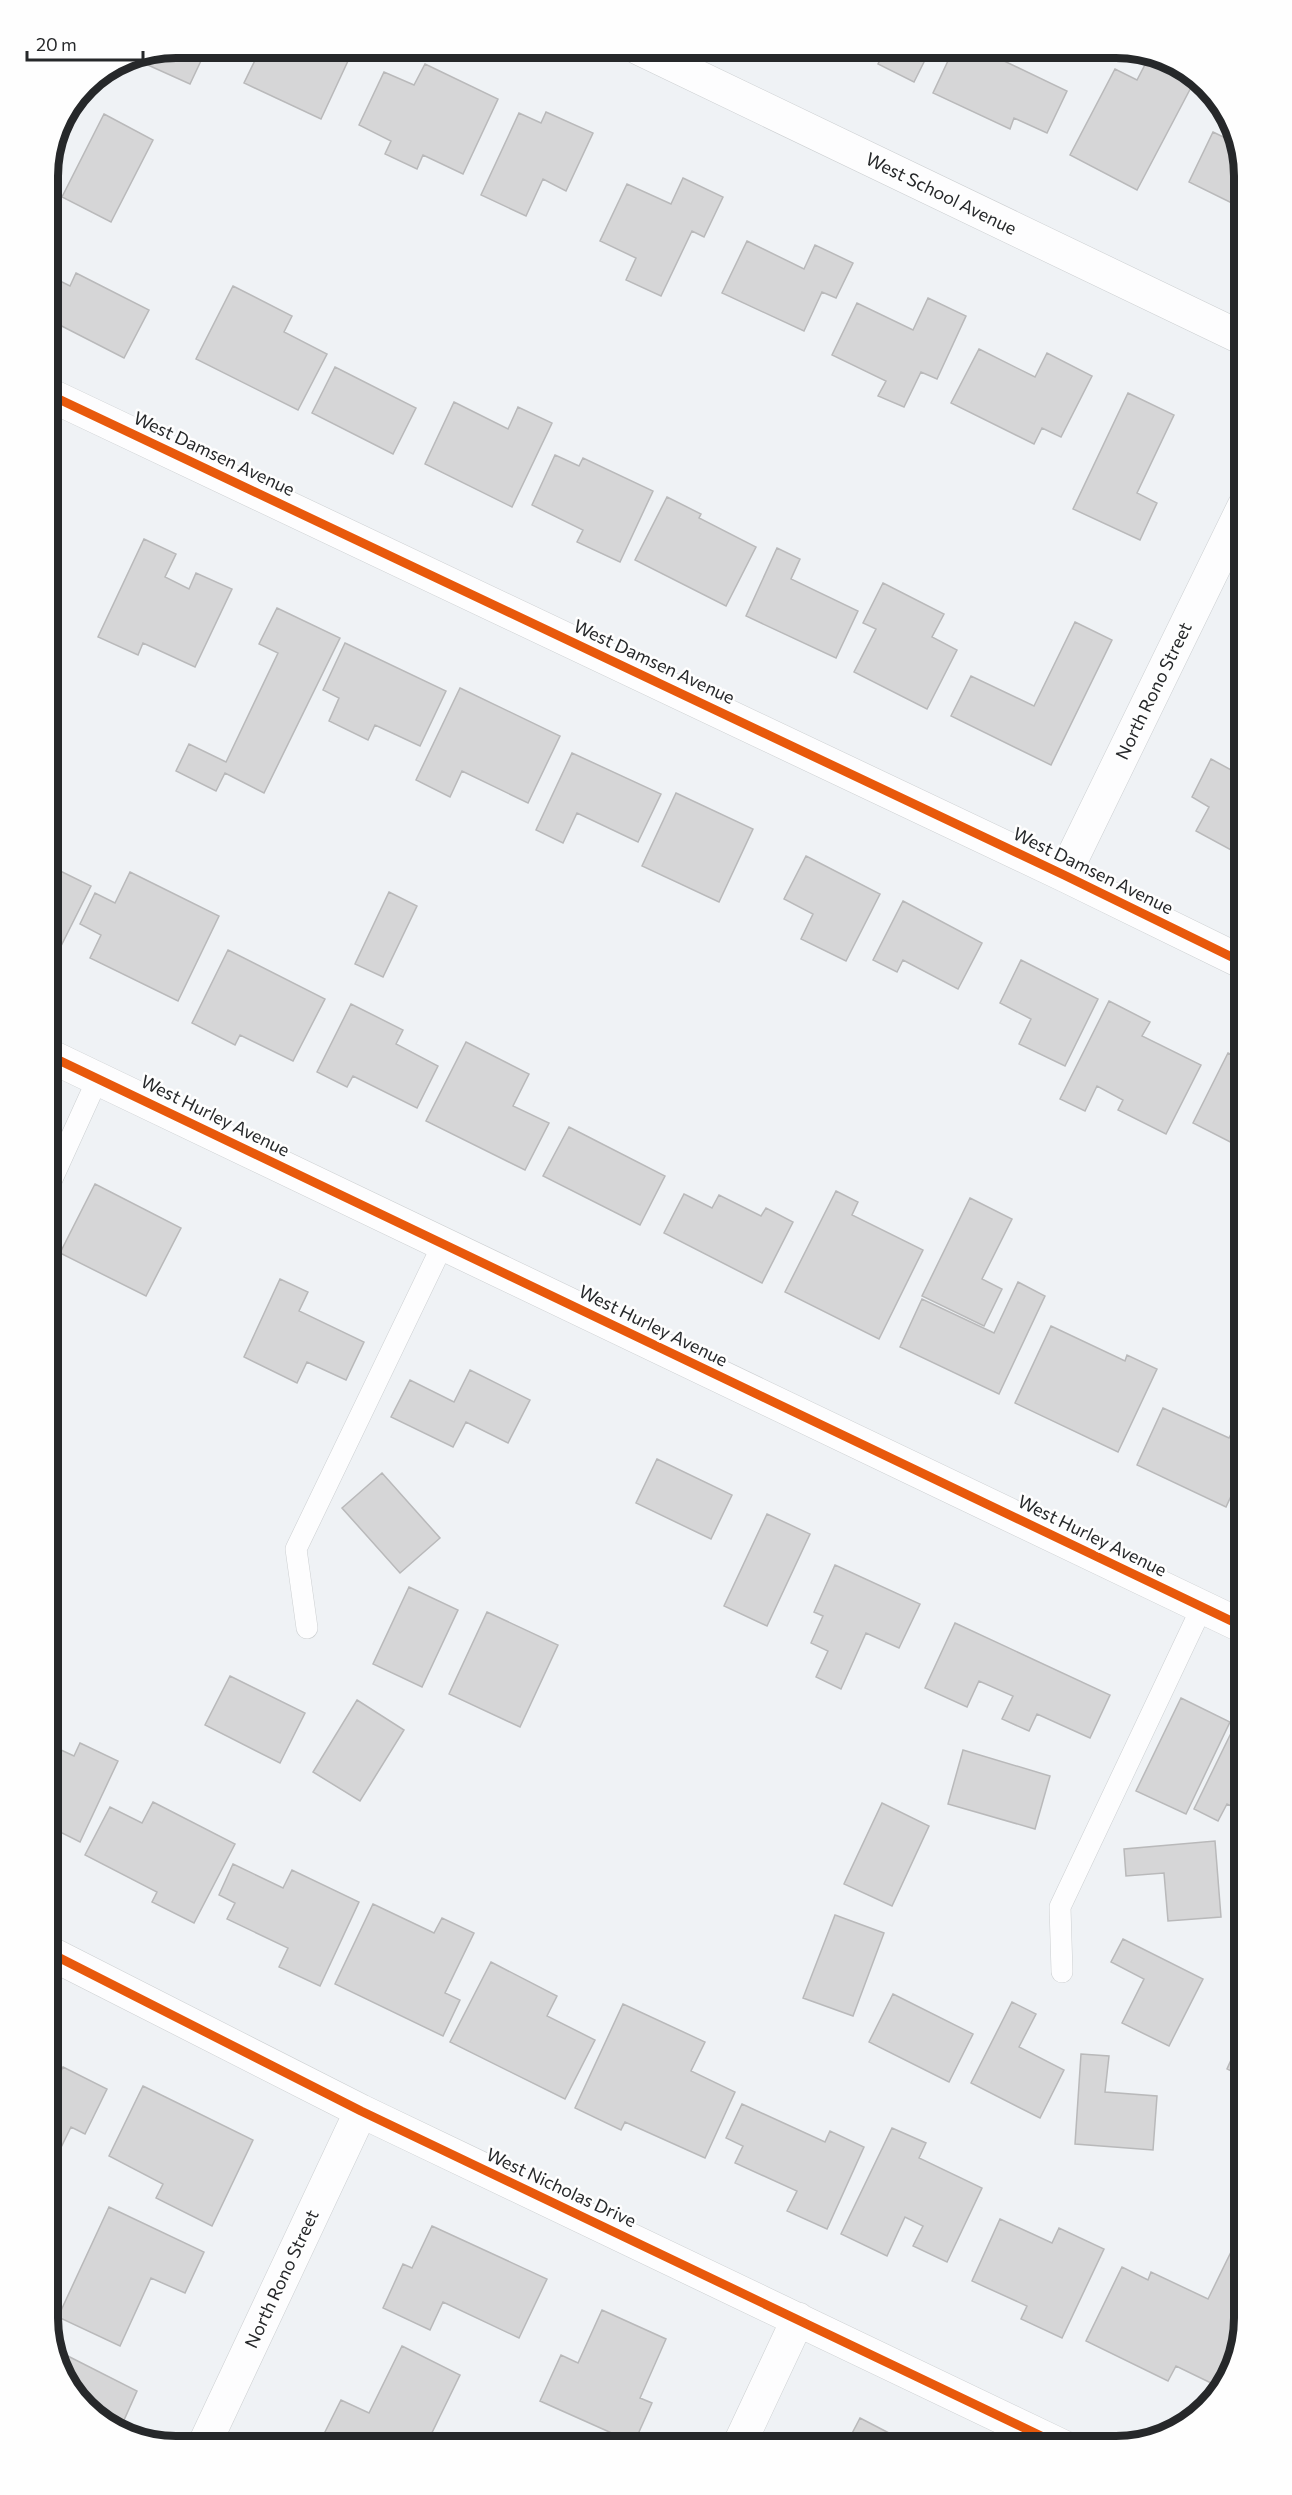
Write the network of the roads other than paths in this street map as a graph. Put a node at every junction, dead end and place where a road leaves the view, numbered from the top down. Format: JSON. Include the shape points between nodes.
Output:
{"nodes":[{"id":1,"x":660,"y":59,"type":"edge"},
{"id":2,"x":1234,"y":334,"type":"edge"},
{"id":3,"x":59,"y":399,"type":"edge"},
{"id":4,"x":1234,"y":526,"type":"edge"},
{"id":5,"x":1064,"y":875,"type":"junction"},
{"id":6,"x":1234,"y":958,"type":"edge"},
{"id":7,"x":59,"y":1060,"type":"edge"},
{"id":8,"x":98,"y":1078,"type":"junction"},
{"id":9,"x":59,"y":1165,"type":"edge"},
{"id":10,"x":443,"y":1244,"type":"junction"},
{"id":11,"x":1202,"y":1607,"type":"junction"},
{"id":12,"x":1234,"y":1622,"type":"edge"},
{"id":13,"x":307,"y":1628,"type":"dead end"},
{"id":14,"x":58,"y":1957,"type":"edge"},
{"id":15,"x":1062,"y":1972,"type":"dead end"},
{"id":16,"x":361,"y":2111,"type":"junction"},
{"id":17,"x":798,"y":2319,"type":"junction"},
{"id":18,"x":208,"y":2436,"type":"edge"},
{"id":19,"x":743,"y":2436,"type":"edge"},
{"id":20,"x":1041,"y":2436,"type":"edge"}],
"edges":[{"from":1,"to":2,"type":"street","name":"West School Avenue"},
{"from":3,"to":5,"type":"street","name":"West Damsen Avenue"},
{"from":4,"to":5,"type":"street","name":"North Rono Street"},
{"from":5,"to":6,"type":"street","name":"West Damsen Avenue"},
{"from":7,"to":8,"type":"street","name":"West Hurley Avenue"},
{"from":8,"to":9,"type":"lane"},
{"from":8,"to":10,"type":"street","name":"West Hurley Avenue"},
{"from":10,"to":11,"type":"street","name":"West Hurley Avenue"},
{"from":10,"to":13,"type":"lane","via":[[296,1549]]},
{"from":11,"to":12,"type":"street","name":"West Hurley Avenue"},
{"from":11,"to":15,"type":"lane","via":[[1060,1907]]},
{"from":14,"to":16,"type":"street","name":"West Nicholas Drive"},
{"from":16,"to":17,"type":"street","name":"West Nicholas Drive"},
{"from":16,"to":18,"type":"street","name":"North Rono Street"},
{"from":17,"to":19,"type":"street"},
{"from":17,"to":20,"type":"street","name":"West Nicholas Drive"}]}
